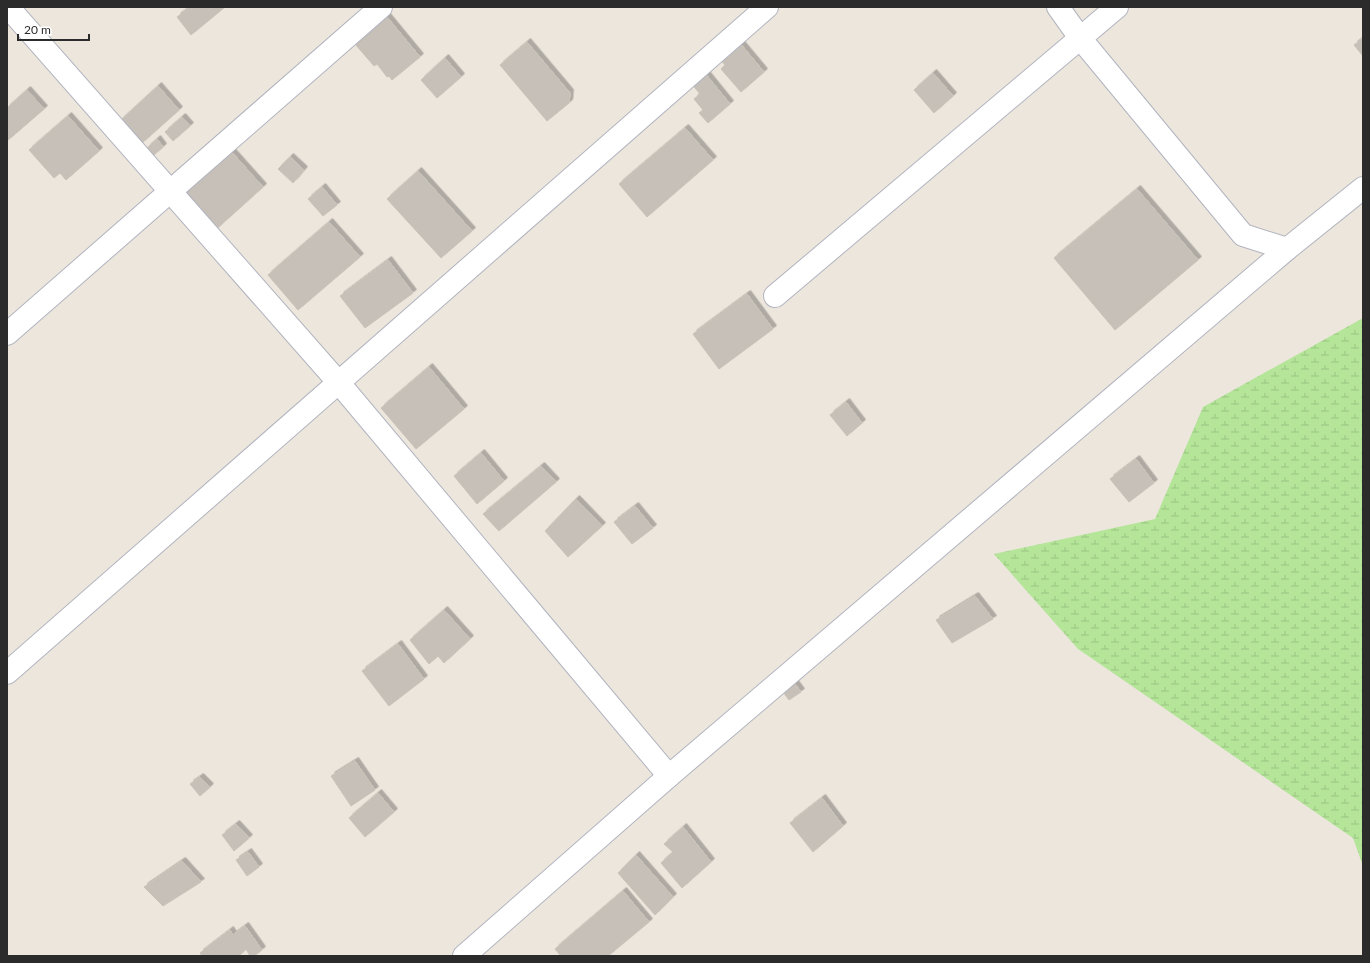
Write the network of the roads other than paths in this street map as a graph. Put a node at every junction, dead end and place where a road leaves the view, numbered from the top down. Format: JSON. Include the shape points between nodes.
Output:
{"nodes":[{"id":1,"x":8,"y":7,"type":"edge"},
{"id":2,"x":381,"y":7,"type":"edge"},
{"id":3,"x":767,"y":7,"type":"edge"},
{"id":4,"x":1058,"y":7,"type":"edge"},
{"id":5,"x":1117,"y":7,"type":"edge"},
{"id":6,"x":1080,"y":38,"type":"junction"},
{"id":7,"x":1363,"y":188,"type":"edge"},
{"id":8,"x":170,"y":191,"type":"junction"},
{"id":9,"x":1286,"y":249,"type":"junction"},
{"id":10,"x":775,"y":296,"type":"dead end"},
{"id":11,"x":7,"y":334,"type":"edge"},
{"id":12,"x":339,"y":382,"type":"junction"},
{"id":13,"x":7,"y":673,"type":"edge"},
{"id":14,"x":669,"y":776,"type":"junction"},
{"id":15,"x":464,"y":956,"type":"edge"}],
"edges":[{"from":1,"to":8,"type":"street"},
{"from":2,"to":8,"type":"street"},
{"from":3,"to":12,"type":"street"},
{"from":4,"to":6,"type":"street"},
{"from":5,"to":6,"type":"street"},
{"from":6,"to":9,"type":"street","via":[[1243,235]]},
{"from":6,"to":10,"type":"street"},
{"from":7,"to":9,"type":"street"},
{"from":8,"to":11,"type":"street"},
{"from":8,"to":12,"type":"street"},
{"from":9,"to":14,"type":"street"},
{"from":12,"to":13,"type":"street"},
{"from":12,"to":14,"type":"street"},
{"from":14,"to":15,"type":"street"}]}
